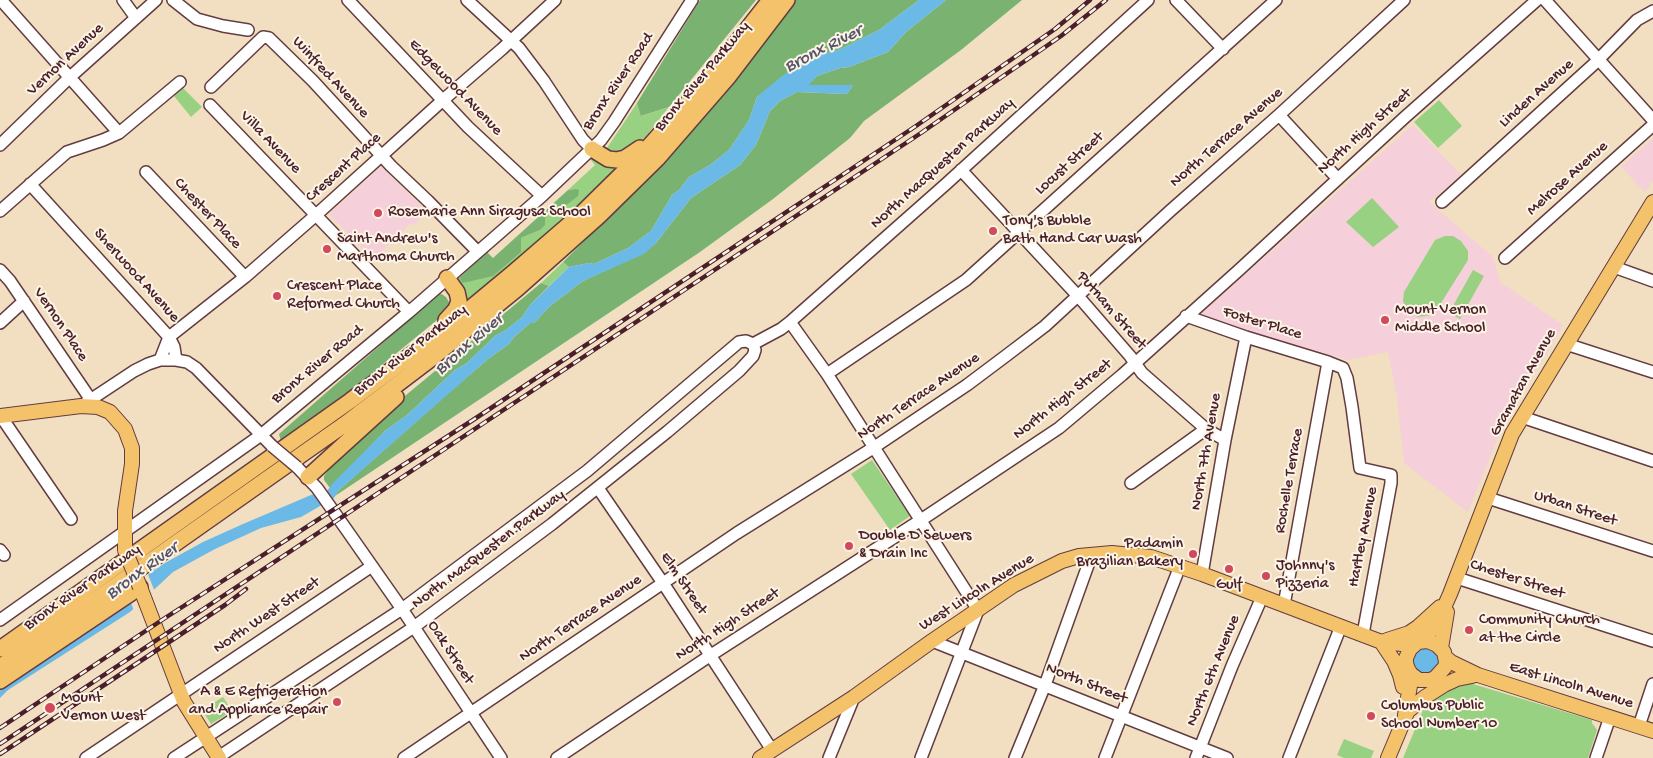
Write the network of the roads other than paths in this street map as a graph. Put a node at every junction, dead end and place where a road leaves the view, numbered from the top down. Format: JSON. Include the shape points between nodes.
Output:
{"nodes":[{"id":1,"x":1,"y":0,"type":"edge"},
{"id":2,"x":123,"y":0,"type":"edge"},
{"id":3,"x":156,"y":0,"type":"edge"},
{"id":4,"x":173,"y":0,"type":"edge"},
{"id":5,"x":348,"y":0,"type":"edge"},
{"id":6,"x":467,"y":0,"type":"edge"},
{"id":7,"x":555,"y":0,"type":"edge"},
{"id":8,"x":692,"y":0,"type":"edge"},
{"id":9,"x":770,"y":0,"type":"edge"},
{"id":10,"x":787,"y":0,"type":"edge"},
{"id":11,"x":1148,"y":0,"type":"edge"},
{"id":12,"x":1176,"y":0,"type":"edge"},
{"id":13,"x":1276,"y":0,"type":"edge"},
{"id":14,"x":1404,"y":0,"type":"edge"},
{"id":15,"x":1536,"y":0,"type":"edge"},
{"id":16,"x":1545,"y":0,"type":"edge"},
{"id":17,"x":1653,"y":10,"type":"edge"},
{"id":18,"x":136,"y":18,"type":"junction"},
{"id":19,"x":248,"y":30,"type":"dead end"},
{"id":20,"x":511,"y":40,"type":"junction"},
{"id":21,"x":1223,"y":49,"type":"junction"},
{"id":22,"x":1599,"y":60,"type":"junction"},
{"id":23,"x":69,"y":78,"type":"junction"},
{"id":24,"x":180,"y":82,"type":"dead end"},
{"id":25,"x":211,"y":87,"type":"dead end"},
{"id":26,"x":442,"y":100,"type":"junction"},
{"id":27,"x":210,"y":104,"type":"dead end"},
{"id":28,"x":1279,"y":115,"type":"junction"},
{"id":29,"x":1653,"y":120,"type":"edge"},
{"id":30,"x":1653,"y":125,"type":"edge"},
{"id":31,"x":664,"y":132,"type":"junction"},
{"id":32,"x":120,"y":133,"type":"junction"},
{"id":33,"x":0,"y":145,"type":"edge"},
{"id":34,"x":592,"y":149,"type":"junction"},
{"id":35,"x":382,"y":156,"type":"junction"},
{"id":36,"x":961,"y":170,"type":"junction"},
{"id":37,"x":146,"y":172,"type":"dead end"},
{"id":38,"x":1338,"y":179,"type":"junction"},
{"id":39,"x":30,"y":184,"type":"junction"},
{"id":40,"x":542,"y":196,"type":"junction"},
{"id":41,"x":1442,"y":202,"type":"dead end"},
{"id":42,"x":1653,"y":202,"type":"edge"},
{"id":43,"x":0,"y":211,"type":"edge"},
{"id":44,"x":316,"y":215,"type":"junction"},
{"id":45,"x":1020,"y":232,"type":"junction"},
{"id":46,"x":477,"y":251,"type":"junction"},
{"id":47,"x":1505,"y":258,"type":"dead end"},
{"id":48,"x":1614,"y":267,"type":"junction"},
{"id":49,"x":0,"y":270,"type":"edge"},
{"id":50,"x":245,"y":277,"type":"junction"},
{"id":51,"x":447,"y":278,"type":"junction"},
{"id":52,"x":1653,"y":281,"type":"edge"},
{"id":53,"x":1078,"y":296,"type":"junction"},
{"id":54,"x":24,"y":301,"type":"junction"},
{"id":55,"x":409,"y":312,"type":"junction"},
{"id":56,"x":1186,"y":316,"type":"junction"},
{"id":57,"x":790,"y":322,"type":"junction"},
{"id":58,"x":0,"y":323,"type":"edge"},
{"id":59,"x":168,"y":337,"type":"junction"},
{"id":60,"x":1246,"y":337,"type":"junction"},
{"id":61,"x":753,"y":344,"type":"junction"},
{"id":62,"x":1566,"y":344,"type":"junction"},
{"id":63,"x":418,"y":350,"type":"junction"},
{"id":64,"x":432,"y":358,"type":"junction"},
{"id":65,"x":160,"y":360,"type":"junction"},
{"id":66,"x":176,"y":360,"type":"junction"},
{"id":67,"x":1328,"y":362,"type":"junction"},
{"id":68,"x":1135,"y":363,"type":"junction"},
{"id":69,"x":1653,"y":372,"type":"edge"},
{"id":70,"x":826,"y":374,"type":"junction"},
{"id":71,"x":86,"y":403,"type":"junction"},
{"id":72,"x":0,"y":416,"type":"edge"},
{"id":73,"x":1522,"y":417,"type":"junction"},
{"id":74,"x":1206,"y":429,"type":"junction"},
{"id":75,"x":261,"y":435,"type":"junction"},
{"id":76,"x":1225,"y":440,"type":"junction"},
{"id":77,"x":873,"y":448,"type":"junction"},
{"id":78,"x":1653,"y":461,"type":"edge"},
{"id":79,"x":307,"y":477,"type":"junction"},
{"id":80,"x":1131,"y":483,"type":"dead end"},
{"id":81,"x":598,"y":488,"type":"junction"},
{"id":82,"x":1488,"y":498,"type":"junction"},
{"id":83,"x":71,"y":519,"type":"dead end"},
{"id":84,"x":921,"y":520,"type":"junction"},
{"id":85,"x":124,"y":530,"type":"junction"},
{"id":86,"x":1653,"y":551,"type":"edge"},
{"id":87,"x":1092,"y":554,"type":"junction"},
{"id":88,"x":372,"y":566,"type":"junction"},
{"id":89,"x":1180,"y":566,"type":"junction"},
{"id":90,"x":1202,"y":574,"type":"junction"},
{"id":91,"x":1457,"y":578,"type":"junction"},
{"id":92,"x":664,"y":583,"type":"junction"},
{"id":93,"x":140,"y":588,"type":"junction"},
{"id":94,"x":1262,"y":596,"type":"junction"},
{"id":95,"x":1449,"y":597,"type":"junction"},
{"id":96,"x":1284,"y":605,"type":"junction"},
{"id":97,"x":402,"y":609,"type":"junction"},
{"id":98,"x":978,"y":610,"type":"junction"},
{"id":99,"x":0,"y":620,"type":"edge"},
{"id":100,"x":1341,"y":626,"type":"junction"},
{"id":101,"x":414,"y":627,"type":"junction"},
{"id":102,"x":1362,"y":634,"type":"junction"},
{"id":103,"x":932,"y":641,"type":"junction"},
{"id":104,"x":1381,"y":641,"type":"junction"},
{"id":105,"x":1653,"y":641,"type":"edge"},
{"id":106,"x":1421,"y":642,"type":"junction"},
{"id":107,"x":0,"y":649,"type":"edge"},
{"id":108,"x":962,"y":652,"type":"junction"},
{"id":109,"x":1443,"y":653,"type":"junction"},
{"id":110,"x":711,"y":655,"type":"junction"},
{"id":111,"x":1407,"y":666,"type":"junction"},
{"id":112,"x":0,"y":667,"type":"edge"},
{"id":113,"x":1475,"y":676,"type":"junction"},
{"id":114,"x":1435,"y":678,"type":"junction"},
{"id":115,"x":0,"y":681,"type":"edge"},
{"id":116,"x":1653,"y":684,"type":"edge"},
{"id":117,"x":1044,"y":685,"type":"junction"},
{"id":118,"x":181,"y":693,"type":"junction"},
{"id":119,"x":854,"y":697,"type":"junction"},
{"id":120,"x":1406,"y":712,"type":"junction"},
{"id":121,"x":470,"y":714,"type":"junction"},
{"id":122,"x":1122,"y":716,"type":"junction"},
{"id":123,"x":1610,"y":717,"type":"junction"},
{"id":124,"x":1646,"y":728,"type":"edge"},
{"id":125,"x":206,"y":737,"type":"junction"},
{"id":126,"x":772,"y":750,"type":"junction"},
{"id":127,"x":1198,"y":753,"type":"edge"},
{"id":128,"x":86,"y":758,"type":"edge"},
{"id":129,"x":174,"y":758,"type":"edge"},
{"id":130,"x":218,"y":758,"type":"edge"},
{"id":131,"x":404,"y":758,"type":"edge"},
{"id":132,"x":501,"y":758,"type":"edge"},
{"id":133,"x":557,"y":758,"type":"edge"},
{"id":134,"x":760,"y":758,"type":"edge"},
{"id":135,"x":829,"y":758,"type":"edge"},
{"id":136,"x":921,"y":758,"type":"edge"},
{"id":137,"x":1015,"y":758,"type":"edge"},
{"id":138,"x":1105,"y":758,"type":"edge"},
{"id":139,"x":1227,"y":758,"type":"edge"},
{"id":140,"x":1289,"y":758,"type":"edge"},
{"id":141,"x":1388,"y":758,"type":"edge"},
{"id":142,"x":1596,"y":758,"type":"edge"}],
"edges":[{"from":1,"to":23,"type":"street"},
{"from":2,"to":18,"type":"street"},
{"from":3,"to":18,"type":"street","name":"Vernon Avenue"},
{"from":4,"to":19,"type":"street","via":[[198,19]]},
{"from":5,"to":26,"type":"street","name":"Edgewood Avenue"},
{"from":6,"to":20,"type":"street"},
{"from":7,"to":20,"type":"street","name":"Crescent Place"},
{"from":8,"to":34,"type":"street","name":"Bronx River Road","via":[[614,122]]},
{"from":9,"to":31,"type":"highway","name":"Bronx River Parkway"},
{"from":10,"to":64,"type":"highway","name":"Bronx River Parkway","via":[[712,96],[637,179],[551,259]]},
{"from":11,"to":36,"type":"street","name":"North MacQuesten Parkway"},
{"from":12,"to":21,"type":"street"},
{"from":13,"to":21,"type":"street","name":"Locust Street"},
{"from":14,"to":28,"type":"street","name":"North Terrace Avenue"},
{"from":15,"to":38,"type":"street","name":"North High Street"},
{"from":16,"to":22,"type":"street"},
{"from":17,"to":22,"type":"street","name":"Linden Avenue","via":[[1637,20]]},
{"from":18,"to":23,"type":"street","name":"Vernon Avenue"},
{"from":20,"to":26,"type":"street","name":"Crescent Place"},
{"from":20,"to":34,"type":"street"},
{"from":21,"to":45,"type":"street","name":"Locust Street"},
{"from":22,"to":29,"type":"street"},
{"from":22,"to":41,"type":"street","name":"Linden Avenue"},
{"from":23,"to":32,"type":"street"},
{"from":23,"to":33,"type":"street","name":"Vernon Avenue"},
{"from":24,"to":32,"type":"street"},
{"from":25,"to":35,"type":"street","name":"Winfred Avenue","via":[[263,37],[270,38]]},
{"from":26,"to":35,"type":"street","name":"Crescent Place"},
{"from":26,"to":40,"type":"street","name":"Edgewood Avenue"},
{"from":27,"to":44,"type":"street","name":"Villa Avenue"},
{"from":28,"to":38,"type":"street"},
{"from":28,"to":53,"type":"street","name":"North Terrace Avenue"},
{"from":30,"to":47,"type":"street","name":"Melrose Avenue"},
{"from":31,"to":34,"type":"highway","via":[[629,156],[617,160],[608,159]]},
{"from":31,"to":63,"type":"highway","name":"Bronx River Parkway","via":[[559,233]]},
{"from":32,"to":39,"type":"street","via":[[67,152]]},
{"from":34,"to":40,"type":"street","name":"Bronx River Road"},
{"from":35,"to":44,"type":"street","name":"Crescent Place"},
{"from":35,"to":46,"type":"street","name":"Winfred Avenue"},
{"from":36,"to":45,"type":"street","name":"Putnam Street"},
{"from":36,"to":57,"type":"street","name":"North MacQuesten Parkway"},
{"from":37,"to":50,"type":"street","name":"Chester Place"},
{"from":38,"to":56,"type":"street","name":"North High Street"},
{"from":39,"to":43,"type":"street"},
{"from":39,"to":59,"type":"street","name":"Sherwood Avenue"},
{"from":40,"to":46,"type":"street","name":"Bronx River Road"},
{"from":42,"to":48,"type":"main road","name":"Gramatan Avenue"},
{"from":44,"to":50,"type":"street","name":"Crescent Place"},
{"from":44,"to":55,"type":"street","name":"Villa Avenue"},
{"from":45,"to":53,"type":"street","name":"Putnam Street"},
{"from":45,"to":70,"type":"street","name":"Locust Street","via":[[966,280]]},
{"from":46,"to":51,"type":"street","name":"Bronx River Road"},
{"from":48,"to":52,"type":"street"},
{"from":48,"to":62,"type":"main road","name":"Gramatan Avenue"},
{"from":49,"to":54,"type":"street","name":"Vernon Place"},
{"from":50,"to":59,"type":"street","name":"Crescent Place"},
{"from":51,"to":55,"type":"street","name":"Bronx River Road"},
{"from":51,"to":63,"type":"highway","via":[[458,295],[458,306]]},
{"from":53,"to":68,"type":"street","name":"Putnam Street"},
{"from":53,"to":77,"type":"street","name":"North Terrace Avenue","via":[[987,370]]},
{"from":54,"to":58,"type":"street"},
{"from":54,"to":71,"type":"street","name":"Vernon Place"},
{"from":55,"to":75,"type":"street","name":"Bronx River Road"},
{"from":56,"to":60,"type":"street","name":"Foster Place"},
{"from":56,"to":68,"type":"street","name":"North High Street"},
{"from":57,"to":61,"type":"street","name":"North MacQuesten Parkway"},
{"from":57,"to":70,"type":"street"},
{"from":59,"to":65,"type":"street"},
{"from":59,"to":66,"type":"street","name":"Sherwood Avenue"},
{"from":60,"to":67,"type":"street","name":"Foster Place"},
{"from":60,"to":76,"type":"street","name":"North 7th Avenue"},
{"from":61,"to":81,"type":"street","name":"North MacQuesten Parkway","via":[[753,356],[739,371]]},
{"from":61,"to":97,"type":"street","name":"North MacQuesten Parkway","via":[[739,342],[587,471]]},
{"from":62,"to":69,"type":"street"},
{"from":62,"to":73,"type":"main road","name":"Gramatan Avenue"},
{"from":63,"to":107,"type":"highway","name":"Bronx River Parkway","via":[[287,447]]},
{"from":64,"to":79,"type":"highway","via":[[395,398]]},
{"from":64,"to":112,"type":"highway","name":"Bronx River Parkway","via":[[302,455]]},
{"from":65,"to":66,"type":"street"},
{"from":65,"to":71,"type":"street","via":[[134,371]]},
{"from":66,"to":75,"type":"street","via":[[196,368]]},
{"from":67,"to":96,"type":"street","name":"Rochelle Terrace"},
{"from":67,"to":102,"type":"street","name":"Hartley Avenue","via":[[1343,368],[1347,378],[1360,468],[1391,475]]},
{"from":68,"to":74,"type":"street","name":"Putnam Street","via":[[1142,373]]},
{"from":68,"to":84,"type":"street","name":"North High Street","via":[[1059,428]]},
{"from":70,"to":77,"type":"street"},
{"from":71,"to":72,"type":"main road"},
{"from":71,"to":85,"type":"main road","via":[[110,412],[129,438],[132,455]]},
{"from":72,"to":83,"type":"street"},
{"from":73,"to":78,"type":"street"},
{"from":73,"to":82,"type":"main road","name":"Gramatan Avenue","via":[[1512,434]]},
{"from":74,"to":76,"type":"street","name":"Putnam Street"},
{"from":74,"to":80,"type":"street"},
{"from":75,"to":79,"type":"street","bridge":true},
{"from":75,"to":85,"type":"street","name":"Bronx River Road"},
{"from":76,"to":90,"type":"street","name":"North 7th Avenue"},
{"from":77,"to":84,"type":"street"},
{"from":77,"to":92,"type":"street","name":"North Terrace Avenue"},
{"from":79,"to":88,"type":"street"},
{"from":81,"to":92,"type":"street","name":"Elm Street"},
{"from":81,"to":101,"type":"street","name":"North MacQuesten Parkway"},
{"from":82,"to":86,"type":"street","name":"Urban Street"},
{"from":82,"to":91,"type":"main road","name":"Gramatan Avenue"},
{"from":84,"to":98,"type":"street"},
{"from":84,"to":110,"type":"street","name":"North High Street"},
{"from":85,"to":93,"type":"main road","bridge":true,"via":[[124,550]]},
{"from":85,"to":99,"type":"street","name":"Bronx River Road"},
{"from":87,"to":89,"type":"main road","name":"West Lincoln Avenue","via":[[1134,554]]},
{"from":87,"to":98,"type":"main road","name":"West Lincoln Avenue","via":[[1062,561],[1014,585]]},
{"from":87,"to":117,"type":"street"},
{"from":88,"to":97,"type":"street","name":"Oak Street"},
{"from":88,"to":118,"type":"street","name":"North West Street"},
{"from":89,"to":90,"type":"main road","name":"West Lincoln Avenue"},
{"from":89,"to":122,"type":"street"},
{"from":90,"to":94,"type":"main road","name":"West Lincoln Avenue"},
{"from":91,"to":95,"type":"main road","name":"Gramatan Avenue"},
{"from":91,"to":105,"type":"street","name":"Chester Street"},
{"from":92,"to":110,"type":"street","name":"Elm Street"},
{"from":92,"to":121,"type":"street","name":"North Terrace Avenue"},
{"from":93,"to":115,"type":"highway"},
{"from":93,"to":118,"type":"main road"},
{"from":94,"to":96,"type":"main road","name":"West Lincoln Avenue"},
{"from":94,"to":127,"type":"street","name":"North 6th Avenue"},
{"from":95,"to":104,"type":"main road","via":[[1418,627]]},
{"from":95,"to":106,"type":"main road","name":"Gramatan Avenue","via":[[1438,621]]},
{"from":95,"to":109,"type":"main road","name":"Gramatan Avenue"},
{"from":96,"to":100,"type":"main road","name":"West Lincoln Avenue"},
{"from":97,"to":101,"type":"street","name":"Oak Street"},
{"from":97,"to":125,"type":"street","name":"North MacQuesten Parkway"},
{"from":98,"to":103,"type":"main road","name":"West Lincoln Avenue"},
{"from":98,"to":108,"type":"street"},
{"from":100,"to":102,"type":"main road","name":"West Lincoln Avenue"},
{"from":100,"to":140,"type":"street"},
{"from":101,"to":121,"type":"street","name":"Oak Street"},
{"from":101,"to":130,"type":"street","name":"North MacQuesten Parkway"},
{"from":102,"to":104,"type":"main road","name":"West Lincoln Avenue"},
{"from":103,"to":108,"type":"street","name":"North Street"},
{"from":103,"to":119,"type":"main road","name":"West Lincoln Avenue"},
{"from":104,"to":106,"type":"main road","name":"West Lincoln Avenue","via":[[1409,645]]},
{"from":104,"to":111,"type":"main road","name":"West Lincoln Avenue","via":[[1400,655]]},
{"from":104,"to":120,"type":"main road","via":[[1400,675]]},
{"from":106,"to":109,"type":"main road","via":[[1433,642]]},
{"from":106,"to":111,"type":"main road","via":[[1410,648]]},
{"from":108,"to":117,"type":"street","name":"North Street"},
{"from":108,"to":136,"type":"street"},
{"from":109,"to":113,"type":"main road","name":"East Lincoln Avenue","via":[[1451,662]]},
{"from":109,"to":114,"type":"main road","via":[[1445,667]]},
{"from":110,"to":126,"type":"street","name":"Elm Street"},
{"from":110,"to":133,"type":"street","name":"North High Street"},
{"from":111,"to":114,"type":"main road","via":[[1414,677],[1425,681]]},
{"from":111,"to":120,"type":"main road","via":[[1411,680]]},
{"from":113,"to":114,"type":"main road","name":"East Lincoln Avenue","via":[[1454,673]]},
{"from":113,"to":120,"type":"main road","via":[[1444,685]]},
{"from":113,"to":123,"type":"main road","name":"East Lincoln Avenue"},
{"from":114,"to":120,"type":"main road","via":[[1416,694]]},
{"from":116,"to":124,"type":"street"},
{"from":117,"to":122,"type":"street","name":"North Street"},
{"from":117,"to":137,"type":"street"},
{"from":118,"to":125,"type":"main road"},
{"from":118,"to":128,"type":"street","name":"North West Street"},
{"from":119,"to":126,"type":"main road","name":"West Lincoln Avenue"},
{"from":119,"to":135,"type":"street"},
{"from":120,"to":141,"type":"main road"},
{"from":121,"to":131,"type":"street","name":"North Terrace Avenue"},
{"from":121,"to":132,"type":"street","name":"Oak Street"},
{"from":122,"to":127,"type":"street","name":"North Street"},
{"from":122,"to":138,"type":"street"},
{"from":123,"to":124,"type":"main road","name":"East Lincoln Avenue"},
{"from":123,"to":142,"type":"street"},
{"from":125,"to":129,"type":"street","name":"North MacQuesten Parkway"},
{"from":125,"to":130,"type":"main road"},
{"from":126,"to":134,"type":"main road","name":"West Lincoln Avenue"},
{"from":127,"to":139,"type":"street","name":"North Street"}]}
